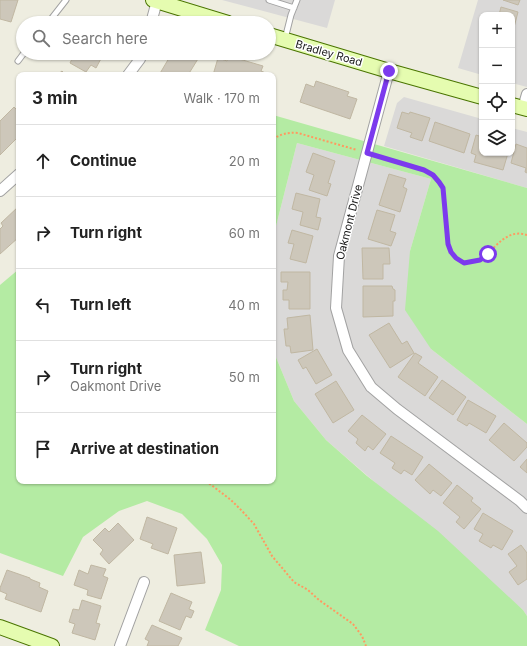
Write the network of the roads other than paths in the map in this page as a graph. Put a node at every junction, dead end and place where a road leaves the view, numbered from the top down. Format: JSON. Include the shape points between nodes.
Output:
{"nodes":[{"id":1,"x":66,"y":0,"type":"edge"},
{"id":2,"x":269,"y":0,"type":"edge"},
{"id":3,"x":297,"y":0,"type":"edge"},
{"id":4,"x":155,"y":1,"type":"edge"},
{"id":5,"x":294,"y":8,"type":"junction"},
{"id":6,"x":53,"y":16,"type":"edge"},
{"id":7,"x":152,"y":16,"type":"edge"},
{"id":8,"x":205,"y":16,"type":"edge"},
{"id":9,"x":276,"y":38,"type":"edge"},
{"id":10,"x":285,"y":40,"type":"junction"},
{"id":11,"x":139,"y":60,"type":"edge"},
{"id":12,"x":389,"y":71,"type":"junction"},
{"id":13,"x":130,"y":72,"type":"edge"},
{"id":14,"x":527,"y":94,"type":"edge"},
{"id":15,"x":479,"y":96,"type":"edge"},
{"id":16,"x":521,"y":108,"type":"edge"},
{"id":17,"x":16,"y":177,"type":"edge"},
{"id":18,"x":0,"y":191,"type":"edge"},
{"id":19,"x":527,"y":508,"type":"edge"},
{"id":20,"x":144,"y":582,"type":"dead end"},
{"id":21,"x":0,"y":627,"type":"edge"},
{"id":22,"x":52,"y":646,"type":"edge"},
{"id":23,"x":120,"y":646,"type":"edge"}],
"edges":[{"from":1,"to":6,"type":"lane"},
{"from":2,"to":5,"type":"lane"},
{"from":3,"to":5,"type":"lane"},
{"from":4,"to":7,"type":"street"},
{"from":4,"to":8,"type":"street"},
{"from":5,"to":10,"type":"lane"},
{"from":9,"to":10,"type":"street","name":"Bradley Road"},
{"from":10,"to":12,"type":"street","name":"Bradley Road"},
{"from":11,"to":13,"type":"street"},
{"from":12,"to":15,"type":"street","name":"Bradley Road"},
{"from":12,"to":19,"type":"street","name":"Oakmont Drive","via":[[339,256],[336,308],[348,350],[371,387],[396,409]]},
{"from":14,"to":16,"type":"street"},
{"from":17,"to":18,"type":"street"},
{"from":20,"to":23,"type":"street"},
{"from":21,"to":22,"type":"street"}]}
